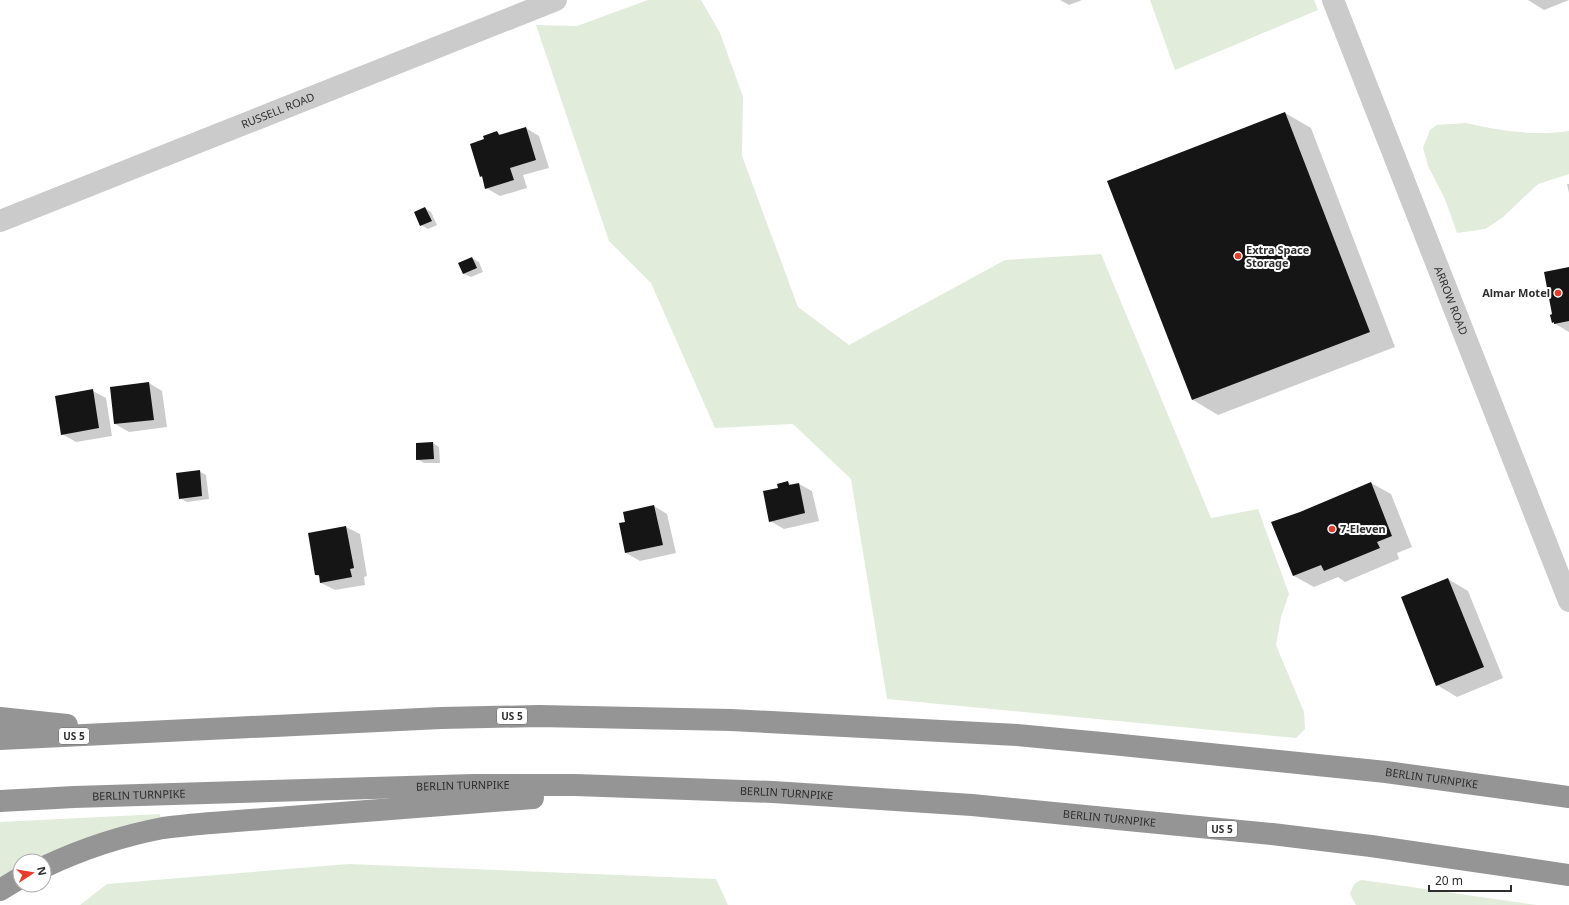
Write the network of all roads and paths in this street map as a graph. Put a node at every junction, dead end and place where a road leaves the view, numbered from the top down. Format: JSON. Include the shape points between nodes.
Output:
{"nodes":[{"id":1,"x":556,"y":0,"type":"edge"},
{"id":2,"x":1333,"y":0,"type":"edge"},
{"id":3,"x":0,"y":221,"type":"edge"},
{"id":4,"x":1569,"y":601,"type":"edge"},
{"id":5,"x":0,"y":718,"type":"edge"},
{"id":6,"x":148,"y":733,"type":"junction"},
{"id":7,"x":0,"y":739,"type":"edge"},
{"id":8,"x":676,"y":788,"type":"junction"},
{"id":9,"x":1569,"y":797,"type":"edge"},
{"id":10,"x":0,"y":801,"type":"edge"},
{"id":11,"x":52,"y":864,"type":"edge"},
{"id":12,"x":1569,"y":875,"type":"edge"},
{"id":13,"x":12,"y":883,"type":"edge"},
{"id":14,"x":0,"y":890,"type":"edge"}],
"edges":[{"from":1,"to":3,"type":"street","name":"RUSSELL ROAD"},
{"from":2,"to":4,"type":"street","name":"ARROW ROAD"},
{"from":5,"to":6,"type":"highway"},
{"from":6,"to":7,"type":"highway","name":"BERLIN TURNPIKE","number":"US 5"},
{"from":6,"to":9,"type":"highway","name":"BERLIN TURNPIKE","number":"US 5","via":[[441,718],[539,716],[746,720],[1009,735],[1119,745],[1386,772]]},
{"from":8,"to":10,"type":"highway","name":"BERLIN TURNPIKE","number":"US 5","via":[[474,785]]},
{"from":8,"to":11,"type":"highway","via":[[164,828],[93,846]]},
{"from":8,"to":12,"type":"highway","name":"BERLIN TURNPIKE","number":"US 5","via":[[873,797],[1071,813],[1370,846]]},
{"from":13,"to":14,"type":"highway"}]}
